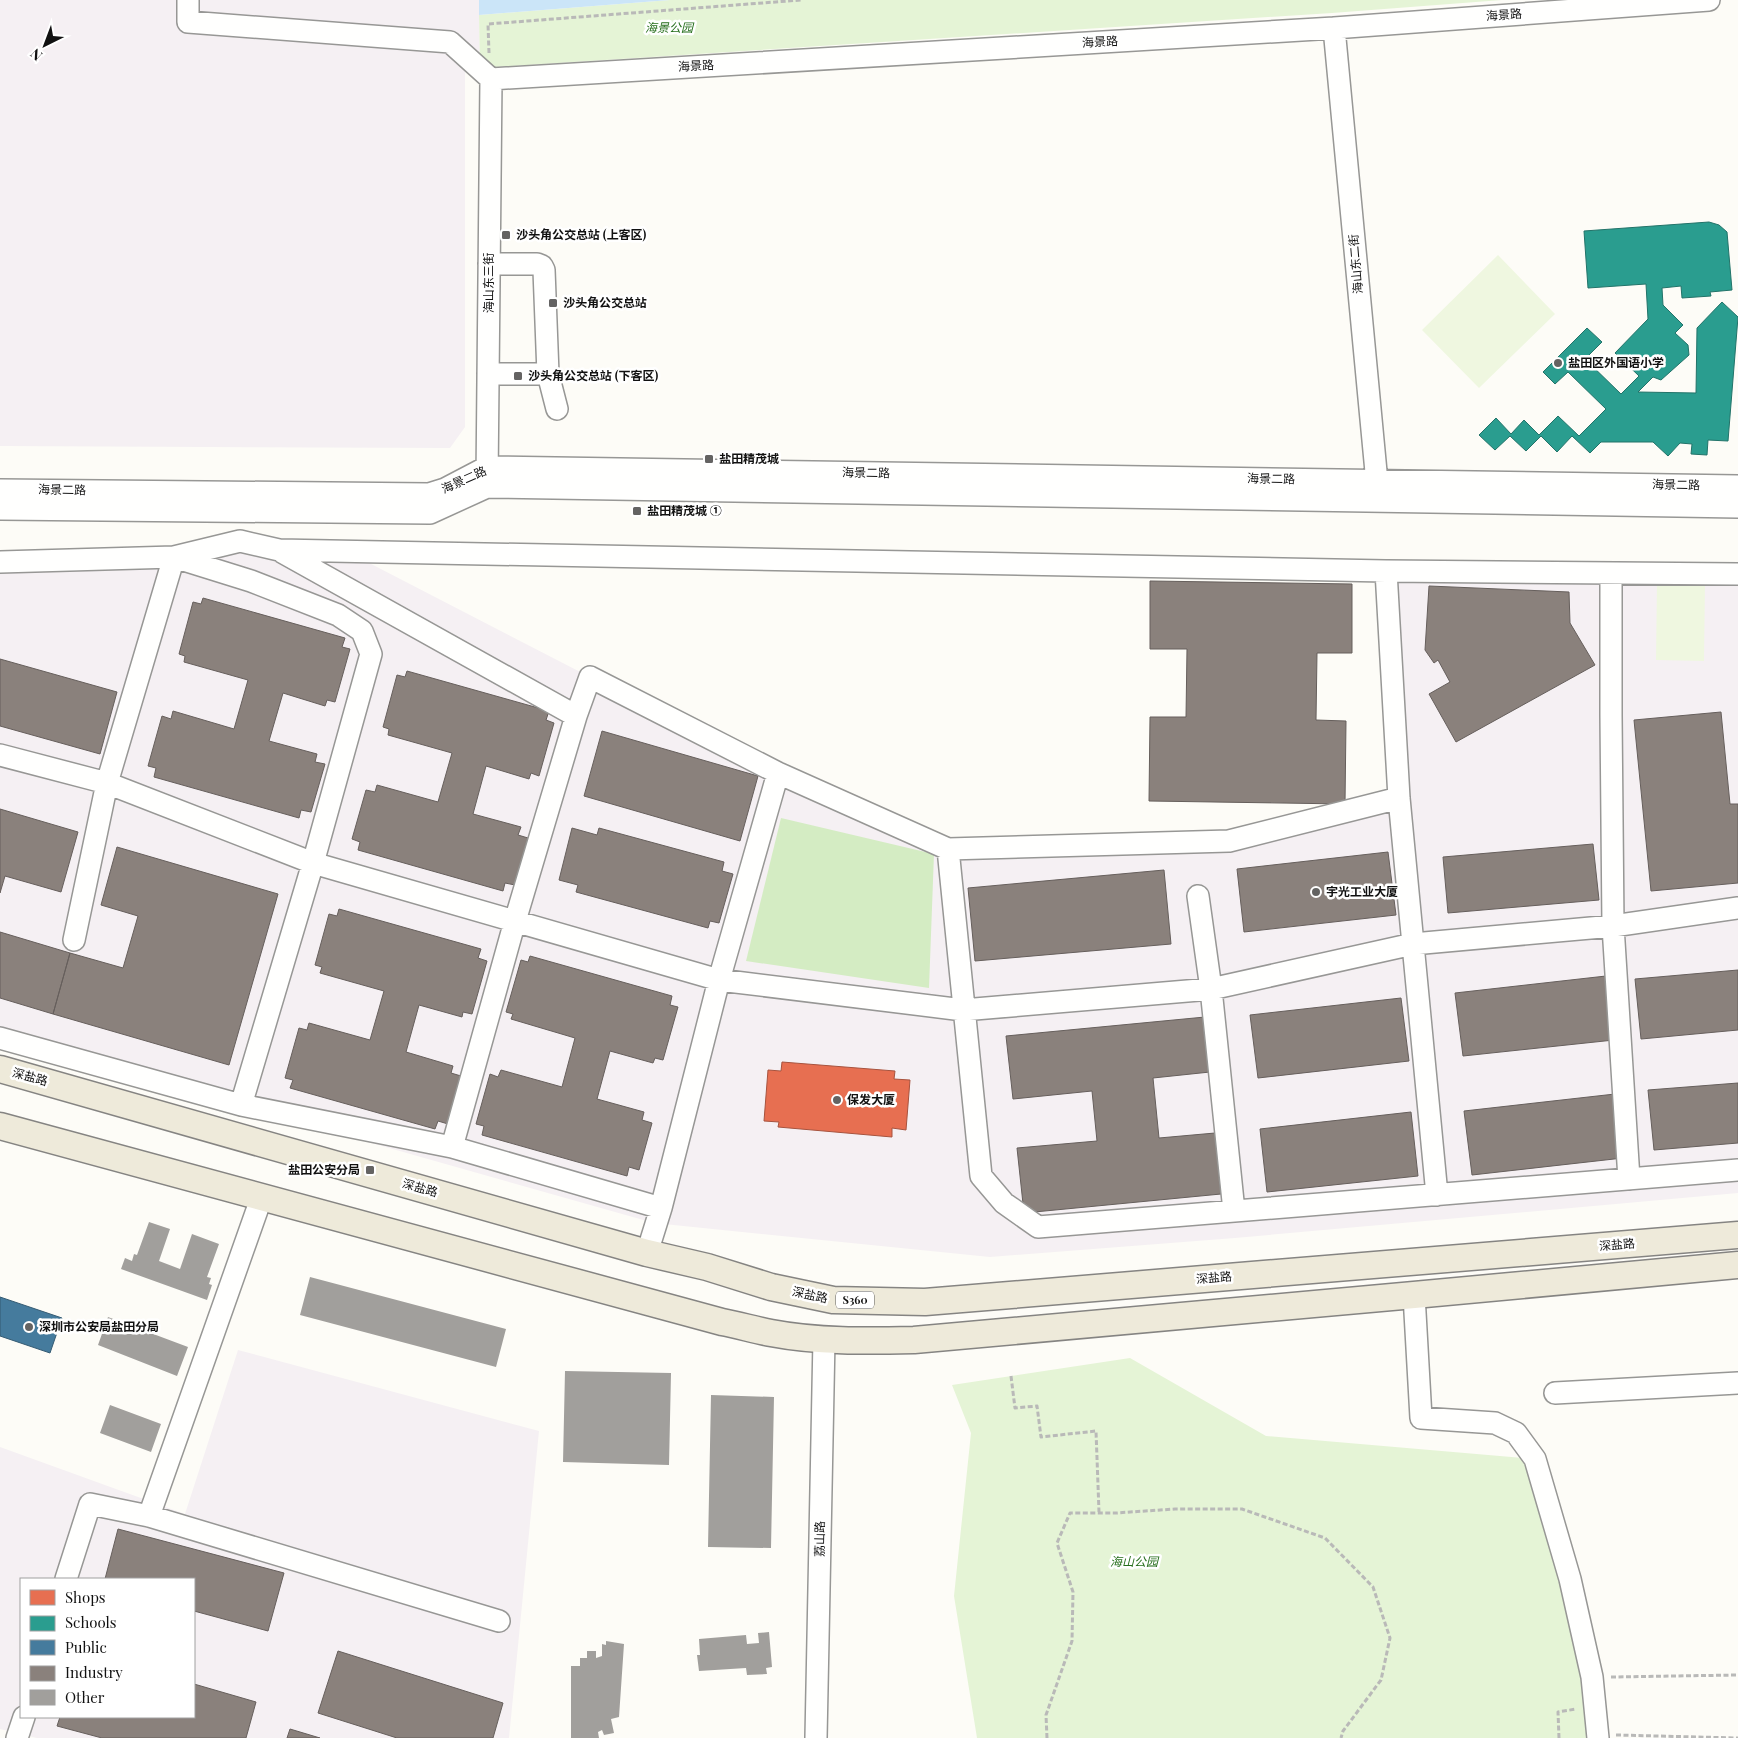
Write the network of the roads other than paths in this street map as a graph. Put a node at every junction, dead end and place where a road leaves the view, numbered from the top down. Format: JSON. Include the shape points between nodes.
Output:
{"nodes":[{"id":1,"x":188,"y":0,"type":"edge"},
{"id":2,"x":1709,"y":0,"type":"edge"},
{"id":3,"x":1334,"y":28,"type":"junction"},
{"id":4,"x":490,"y":79,"type":"junction"},
{"id":5,"x":489,"y":264,"type":"junction"},
{"id":6,"x":488,"y":374,"type":"junction"},
{"id":7,"x":548,"y":374,"type":"junction"},
{"id":8,"x":557,"y":409,"type":"dead end"},
{"id":9,"x":487,"y":477,"type":"junction"},
{"id":10,"x":1738,"y":486,"type":"edge"},
{"id":11,"x":0,"y":490,"type":"edge"},
{"id":12,"x":1377,"y":491,"type":"junction"},
{"id":13,"x":1738,"y":507,"type":"edge"},
{"id":14,"x":0,"y":509,"type":"edge"},
{"id":15,"x":279,"y":550,"type":"junction"},
{"id":16,"x":174,"y":557,"type":"junction"},
{"id":17,"x":0,"y":562,"type":"edge"},
{"id":18,"x":1386,"y":571,"type":"junction"},
{"id":19,"x":1611,"y":573,"type":"junction"},
{"id":20,"x":1738,"y":574,"type":"edge"},
{"id":21,"x":576,"y":716,"type":"junction"},
{"id":22,"x":0,"y":755,"type":"edge"},
{"id":23,"x":778,"y":773,"type":"junction"},
{"id":24,"x":107,"y":784,"type":"junction"},
{"id":25,"x":1399,"y":798,"type":"junction"},
{"id":26,"x":948,"y":849,"type":"junction"},
{"id":27,"x":313,"y":863,"type":"junction"},
{"id":28,"x":1198,"y":896,"type":"dead end"},
{"id":29,"x":1738,"y":908,"type":"edge"},
{"id":30,"x":515,"y":921,"type":"junction"},
{"id":31,"x":1613,"y":926,"type":"junction"},
{"id":32,"x":74,"y":940,"type":"dead end"},
{"id":33,"x":1413,"y":944,"type":"junction"},
{"id":34,"x":719,"y":980,"type":"junction"},
{"id":35,"x":1211,"y":989,"type":"junction"},
{"id":36,"x":963,"y":1010,"type":"junction"},
{"id":37,"x":0,"y":1038,"type":"edge"},
{"id":38,"x":0,"y":1069,"type":"edge"},
{"id":39,"x":241,"y":1105,"type":"junction"},
{"id":40,"x":0,"y":1126,"type":"edge"},
{"id":41,"x":452,"y":1147,"type":"junction"},
{"id":42,"x":1738,"y":1170,"type":"edge"},
{"id":43,"x":1629,"y":1179,"type":"junction"},
{"id":44,"x":1437,"y":1195,"type":"junction"},
{"id":45,"x":262,"y":1196,"type":"junction"},
{"id":46,"x":661,"y":1208,"type":"junction"},
{"id":47,"x":1234,"y":1211,"type":"junction"},
{"id":48,"x":1738,"y":1235,"type":"edge"},
{"id":49,"x":647,"y":1253,"type":"junction"},
{"id":50,"x":1738,"y":1265,"type":"edge"},
{"id":51,"x":1414,"y":1295,"type":"junction"},
{"id":52,"x":824,"y":1339,"type":"junction"},
{"id":53,"x":1738,"y":1382,"type":"edge"},
{"id":54,"x":1555,"y":1394,"type":"dead end"},
{"id":55,"x":149,"y":1516,"type":"junction"},
{"id":56,"x":66,"y":1578,"type":"edge"},
{"id":57,"x":499,"y":1621,"type":"dead end"},
{"id":58,"x":24,"y":1718,"type":"edge"},
{"id":59,"x":1598,"y":1736,"type":"edge"},
{"id":60,"x":17,"y":1738,"type":"edge"},
{"id":61,"x":816,"y":1738,"type":"edge"}],
"edges":[{"from":1,"to":4,"type":"street","via":[[188,22],[450,42]]},
{"from":2,"to":3,"type":"street","name":"海景路"},
{"from":3,"to":4,"type":"street","name":"海景路"},
{"from":3,"to":12,"type":"street","name":"海山东二街"},
{"from":4,"to":5,"type":"street","name":"海山东三街"},
{"from":5,"to":6,"type":"street","name":"海山东三街"},
{"from":5,"to":7,"type":"street","via":[[542,266]]},
{"from":6,"to":7,"type":"street"},
{"from":6,"to":9,"type":"street","name":"海山东三街"},
{"from":7,"to":8,"type":"street"},
{"from":9,"to":11,"type":"street","name":"海景二路","via":[[429,494]]},
{"from":9,"to":12,"type":"street","name":"海景二路"},
{"from":9,"to":14,"type":"street","name":"海景二路","via":[[430,513]]},
{"from":10,"to":12,"type":"street","name":"海景二路"},
{"from":12,"to":13,"type":"street","name":"海景二路"},
{"from":15,"to":16,"type":"street","via":[[240,541]]},
{"from":15,"to":18,"type":"street"},
{"from":15,"to":21,"type":"street"},
{"from":16,"to":17,"type":"street"},
{"from":16,"to":24,"type":"street"},
{"from":16,"to":27,"type":"street","via":[[338,615],[362,631],[370,654]]},
{"from":18,"to":19,"type":"street"},
{"from":18,"to":25,"type":"street"},
{"from":19,"to":20,"type":"street"},
{"from":19,"to":31,"type":"street"},
{"from":21,"to":23,"type":"street","via":[[590,677]]},
{"from":21,"to":30,"type":"street"},
{"from":22,"to":24,"type":"street"},
{"from":23,"to":26,"type":"street"},
{"from":23,"to":34,"type":"street"},
{"from":24,"to":27,"type":"street"},
{"from":24,"to":32,"type":"street"},
{"from":25,"to":26,"type":"street","via":[[1228,841]]},
{"from":25,"to":33,"type":"street"},
{"from":26,"to":36,"type":"street"},
{"from":27,"to":30,"type":"street"},
{"from":27,"to":39,"type":"street"},
{"from":28,"to":35,"type":"street"},
{"from":29,"to":31,"type":"street"},
{"from":30,"to":34,"type":"street"},
{"from":30,"to":41,"type":"street"},
{"from":31,"to":33,"type":"street"},
{"from":31,"to":43,"type":"street"},
{"from":33,"to":35,"type":"street"},
{"from":33,"to":44,"type":"street"},
{"from":34,"to":36,"type":"street"},
{"from":34,"to":46,"type":"street"},
{"from":35,"to":36,"type":"street"},
{"from":35,"to":47,"type":"street"},
{"from":36,"to":47,"type":"street","via":[[981,1176],[1004,1203],[1038,1227]]},
{"from":37,"to":39,"type":"street"},
{"from":38,"to":49,"type":"main road","name":"深盐路","number":"S360"},
{"from":39,"to":41,"type":"street"},
{"from":40,"to":45,"type":"main road"},
{"from":41,"to":46,"type":"street"},
{"from":42,"to":43,"type":"street"},
{"from":43,"to":44,"type":"street"},
{"from":44,"to":47,"type":"street"},
{"from":45,"to":52,"type":"main road","via":[[722,1322],[772,1333]]},
{"from":45,"to":55,"type":"street"},
{"from":46,"to":49,"type":"street"},
{"from":48,"to":49,"type":"main road","name":"深盐路","number":"S360","via":[[925,1302],[833,1300],[771,1287]]},
{"from":50,"to":51,"type":"main road"},
{"from":51,"to":52,"type":"main road","via":[[914,1340]]},
{"from":51,"to":59,"type":"street","via":[[1422,1418],[1495,1423],[1516,1433],[1535,1459],[1570,1579],[1592,1677]]},
{"from":52,"to":61,"type":"street","name":"荔山路"},
{"from":53,"to":54,"type":"street"},
{"from":55,"to":56,"type":"street","via":[[90,1504]]},
{"from":55,"to":57,"type":"street"},
{"from":58,"to":60,"type":"street"}]}
